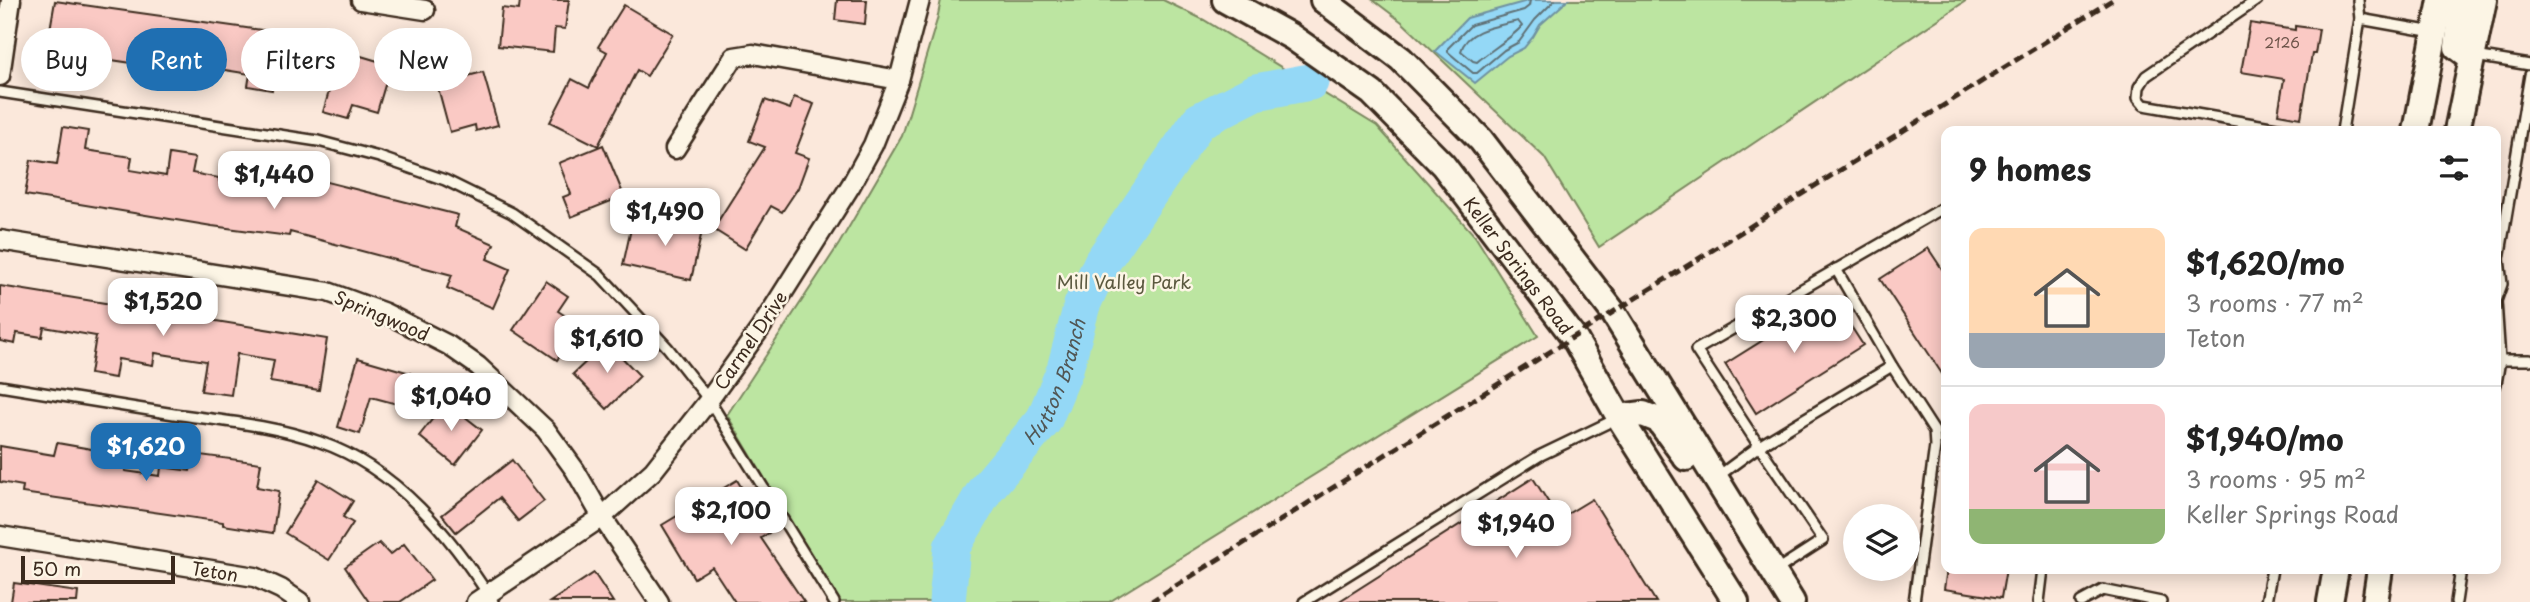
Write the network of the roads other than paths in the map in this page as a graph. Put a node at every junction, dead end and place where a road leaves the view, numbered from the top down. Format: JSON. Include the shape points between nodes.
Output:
{"nodes":[{"id":1,"x":11,"y":0,"type":"edge"},
{"id":2,"x":361,"y":0,"type":"edge"},
{"id":3,"x":920,"y":0,"type":"edge"},
{"id":4,"x":1225,"y":0,"type":"edge"},
{"id":5,"x":1324,"y":0,"type":"edge"},
{"id":6,"x":2257,"y":0,"type":"edge"},
{"id":7,"x":2358,"y":0,"type":"edge"},
{"id":8,"x":2441,"y":0,"type":"edge"},
{"id":9,"x":2463,"y":0,"type":"edge"},
{"id":10,"x":2484,"y":0,"type":"edge"},
{"id":11,"x":425,"y":10,"type":"dead end"},
{"id":12,"x":2360,"y":19,"type":"junction"},
{"id":13,"x":2435,"y":32,"type":"junction"},
{"id":14,"x":2473,"y":55,"type":"junction"},
{"id":15,"x":2530,"y":65,"type":"edge"},
{"id":16,"x":2530,"y":75,"type":"edge"},
{"id":17,"x":0,"y":76,"type":"edge"},
{"id":18,"x":898,"y":80,"type":"junction"},
{"id":19,"x":0,"y":92,"type":"edge"},
{"id":20,"x":2265,"y":126,"type":"edge"},
{"id":21,"x":2343,"y":126,"type":"edge"},
{"id":22,"x":2417,"y":126,"type":"edge"},
{"id":23,"x":2458,"y":126,"type":"edge"},
{"id":24,"x":675,"y":149,"type":"dead end"},
{"id":25,"x":1941,"y":210,"type":"edge"},
{"id":26,"x":0,"y":240,"type":"edge"},
{"id":27,"x":2501,"y":247,"type":"edge"},
{"id":28,"x":1836,"y":269,"type":"junction"},
{"id":29,"x":2501,"y":360,"type":"edge"},
{"id":30,"x":2530,"y":360,"type":"edge"},
{"id":31,"x":1892,"y":366,"type":"junction"},
{"id":32,"x":0,"y":386,"type":"edge"},
{"id":33,"x":709,"y":400,"type":"junction"},
{"id":34,"x":1619,"y":417,"type":"junction"},
{"id":35,"x":1759,"y":446,"type":"junction"},
{"id":36,"x":1715,"y":478,"type":"junction"},
{"id":37,"x":602,"y":517,"type":"junction"},
{"id":38,"x":0,"y":537,"type":"edge"},
{"id":39,"x":1774,"y":572,"type":"junction"},
{"id":40,"x":2042,"y":574,"type":"edge"},
{"id":41,"x":2271,"y":574,"type":"edge"},
{"id":42,"x":2335,"y":574,"type":"edge"},
{"id":43,"x":2379,"y":574,"type":"edge"},
{"id":44,"x":2460,"y":574,"type":"edge"},
{"id":45,"x":486,"y":599,"type":"edge"},
{"id":46,"x":300,"y":602,"type":"edge"},
{"id":47,"x":659,"y":602,"type":"edge"},
{"id":48,"x":834,"y":602,"type":"edge"},
{"id":49,"x":1304,"y":602,"type":"edge"},
{"id":50,"x":1736,"y":602,"type":"edge"},
{"id":51,"x":1792,"y":602,"type":"edge"},
{"id":52,"x":1914,"y":602,"type":"edge"},
{"id":53,"x":2039,"y":602,"type":"edge"},
{"id":54,"x":2081,"y":602,"type":"edge"},
{"id":55,"x":2161,"y":602,"type":"edge"},
{"id":56,"x":2266,"y":602,"type":"edge"},
{"id":57,"x":2330,"y":602,"type":"edge"},
{"id":58,"x":2375,"y":602,"type":"edge"},
{"id":59,"x":2456,"y":602,"type":"edge"}],
"edges":[{"from":1,"to":17,"type":"street"},
{"from":2,"to":11,"type":"street"},
{"from":3,"to":18,"type":"street","name":"Carmel Drive"},
{"from":4,"to":34,"type":"main road","name":"Keller Springs Road","via":[[1292,37],[1372,93],[1443,165],[1573,336]]},
{"from":5,"to":36,"type":"main road","via":[[1401,59],[1481,140],[1613,312]]},
{"from":6,"to":20,"type":"lane","via":[[2146,76],[2138,98],[2144,105]]},
{"from":7,"to":12,"type":"lane"},
{"from":8,"to":13,"type":"main road"},
{"from":9,"to":14,"type":"main road","via":[[2457,47]]},
{"from":10,"to":14,"type":"main road"},
{"from":12,"to":13,"type":"lane"},
{"from":12,"to":21,"type":"lane"},
{"from":13,"to":22,"type":"main road"},
{"from":14,"to":15,"type":"lane"},
{"from":14,"to":23,"type":"main road"},
{"from":16,"to":27,"type":"lane"},
{"from":18,"to":24,"type":"street","via":[[753,54],[734,57]]},
{"from":18,"to":33,"type":"street","name":"Carmel Drive","via":[[873,145],[850,185],[760,329]]},
{"from":19,"to":33,"type":"lane","via":[[318,141],[445,180],[512,213],[600,275]]},
{"from":25,"to":28,"type":"lane"},
{"from":26,"to":37,"type":"street","name":"Springwood","via":[[328,292],[385,313],[448,345],[520,405],[546,430]]},
{"from":28,"to":31,"type":"lane"},
{"from":28,"to":35,"type":"lane","via":[[1696,350]]},
{"from":29,"to":30,"type":"lane"},
{"from":31,"to":35,"type":"lane"},
{"from":31,"to":52,"type":"lane","via":[[1934,431]]},
{"from":32,"to":45,"type":"lane","via":[[263,427],[322,442],[365,464],[404,492],[436,524]]},
{"from":33,"to":37,"type":"street","name":"Carmel Drive","via":[[653,471]]},
{"from":33,"to":48,"type":"lane"},
{"from":34,"to":36,"type":"main road","via":[[1643,414],[1658,420],[1686,458]]},
{"from":34,"to":49,"type":"lane","via":[[1539,456]]},
{"from":34,"to":50,"type":"main road","name":"Keller Springs Road"},
{"from":35,"to":36,"type":"lane"},
{"from":35,"to":39,"type":"lane","via":[[1823,540]]},
{"from":36,"to":39,"type":"main road"},
{"from":37,"to":45,"type":"street","name":"Carmel Drive"},
{"from":37,"to":47,"type":"street","name":"Springwood"},
{"from":38,"to":46,"type":"street","name":"Teton","via":[[256,577]]},
{"from":39,"to":51,"type":"main road"},
{"from":40,"to":53,"type":"lane"},
{"from":41,"to":56,"type":"lane"},
{"from":42,"to":57,"type":"main road"},
{"from":43,"to":58,"type":"main road"},
{"from":44,"to":59,"type":"lane"},
{"from":54,"to":55,"type":"lane","via":[[2103,590]]}]}
